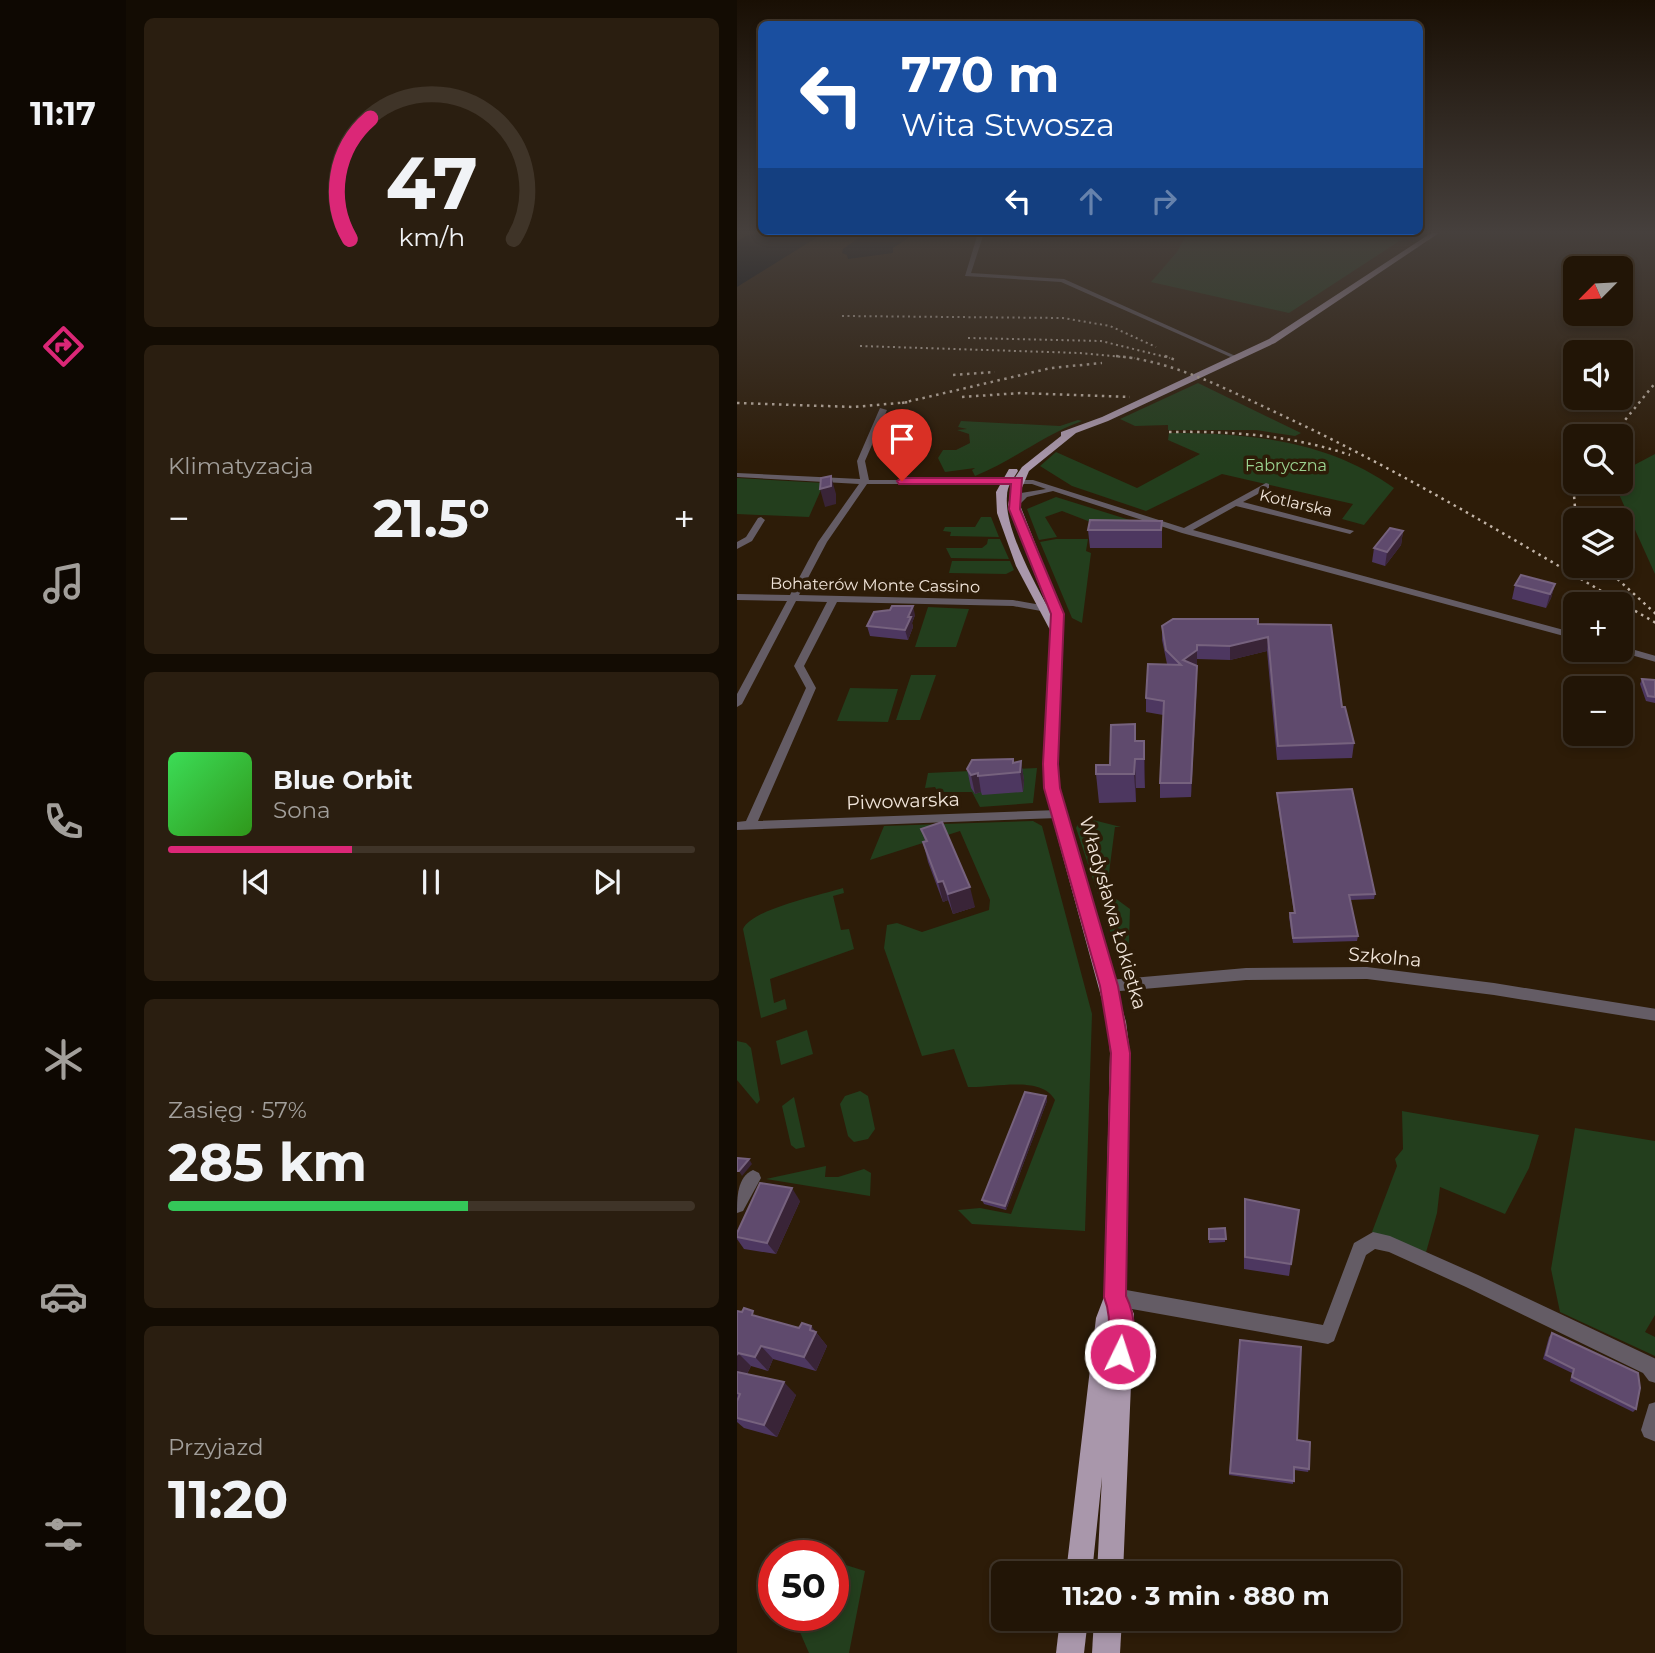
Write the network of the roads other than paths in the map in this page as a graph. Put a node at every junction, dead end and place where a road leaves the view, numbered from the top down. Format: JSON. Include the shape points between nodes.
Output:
{"nodes":[{"id":1,"x":1130,"y":310,"type":"edge"},
{"id":2,"x":1319,"y":310,"type":"edge"},
{"id":3,"x":1237,"y":358,"type":"junction"},
{"id":4,"x":883,"y":410,"type":"dead end"},
{"id":5,"x":737,"y":475,"type":"edge"},
{"id":6,"x":865,"y":482,"type":"junction"},
{"id":7,"x":1010,"y":484,"type":"junction"},
{"id":8,"x":1266,"y":486,"type":"dead end"},
{"id":9,"x":1050,"y":491,"type":"junction"},
{"id":10,"x":1060,"y":492,"type":"junction"},
{"id":11,"x":1235,"y":503,"type":"junction"},
{"id":12,"x":1014,"y":505,"type":"junction"},
{"id":13,"x":761,"y":520,"type":"dead end"},
{"id":14,"x":1185,"y":531,"type":"junction"},
{"id":15,"x":1350,"y":531,"type":"dead end"},
{"id":16,"x":737,"y":546,"type":"edge"},
{"id":17,"x":1033,"y":589,"type":"junction"},
{"id":18,"x":737,"y":597,"type":"edge"},
{"id":19,"x":792,"y":599,"type":"junction"},
{"id":20,"x":833,"y":600,"type":"junction"},
{"id":21,"x":1013,"y":603,"type":"junction"},
{"id":22,"x":1041,"y":608,"type":"junction"},
{"id":23,"x":1055,"y":628,"type":"junction"},
{"id":24,"x":1563,"y":633,"type":"edge"},
{"id":25,"x":1633,"y":653,"type":"edge"},
{"id":26,"x":1655,"y":659,"type":"edge"},
{"id":27,"x":737,"y":704,"type":"edge"},
{"id":28,"x":1058,"y":814,"type":"junction"},
{"id":29,"x":743,"y":826,"type":"edge"},
{"id":30,"x":1109,"y":986,"type":"junction"},
{"id":31,"x":1655,"y":1015,"type":"edge"},
{"id":32,"x":753,"y":1178,"type":"dead end"},
{"id":33,"x":737,"y":1205,"type":"edge"},
{"id":34,"x":1115,"y":1297,"type":"junction"},
{"id":35,"x":1655,"y":1374,"type":"edge"},
{"id":36,"x":1655,"y":1411,"type":"edge"},
{"id":37,"x":1655,"y":1433,"type":"edge"},
{"id":38,"x":1080,"y":1561,"type":"edge"},
{"id":39,"x":1111,"y":1561,"type":"edge"},
{"id":40,"x":1072,"y":1631,"type":"edge"},
{"id":41,"x":1107,"y":1631,"type":"edge"},
{"id":42,"x":1069,"y":1653,"type":"edge"},
{"id":43,"x":1106,"y":1653,"type":"edge"}],
"edges":[{"from":1,"to":3,"type":"street"},
{"from":2,"to":3,"type":"main road"},
{"from":3,"to":7,"type":"main road","via":[[1070,435],[1038,456]]},
{"from":4,"to":6,"type":"street","via":[[861,461]]},
{"from":5,"to":6,"type":"street"},
{"from":6,"to":7,"type":"street"},
{"from":6,"to":19,"type":"street","via":[[823,542]]},
{"from":7,"to":9,"type":"street"},
{"from":7,"to":10,"type":"street"},
{"from":7,"to":12,"type":"main road","name":"Władysława Łokietka"},
{"from":7,"to":17,"type":"main road","via":[[1002,511]]},
{"from":8,"to":11,"type":"street"},
{"from":9,"to":10,"type":"street"},
{"from":9,"to":12,"type":"street","via":[[1024,495]]},
{"from":10,"to":14,"type":"street"},
{"from":11,"to":14,"type":"street"},
{"from":11,"to":15,"type":"street","name":"Kotlarska"},
{"from":12,"to":23,"type":"main road","name":"Władysława Łokietka","via":[[1056,611]]},
{"from":13,"to":16,"type":"street","via":[[749,539]]},
{"from":14,"to":24,"type":"street"},
{"from":17,"to":21,"type":"street"},
{"from":17,"to":22,"type":"main road"},
{"from":18,"to":19,"type":"street","name":"Bohaterów Monte Cassino"},
{"from":19,"to":20,"type":"street","name":"Bohaterów Monte Cassino"},
{"from":19,"to":27,"type":"street"},
{"from":20,"to":21,"type":"street","name":"Bohaterów Monte Cassino"},
{"from":20,"to":29,"type":"street","name":"Piwowarska","via":[[799,666],[811,688]]},
{"from":21,"to":22,"type":"street","name":"Bohaterów Monte Cassino"},
{"from":22,"to":23,"type":"main road"},
{"from":23,"to":28,"type":"main road","name":"Władysława Łokietka","via":[[1050,764]]},
{"from":25,"to":26,"type":"street"},
{"from":28,"to":29,"type":"street","name":"Piwowarska"},
{"from":28,"to":30,"type":"main road","name":"Władysława Łokietka"},
{"from":30,"to":31,"type":"street","name":"Szkolna","via":[[1229,974],[1367,973]]},
{"from":30,"to":34,"type":"main road","name":"Władysława Łokietka","via":[[1120,1053]]},
{"from":32,"to":33,"type":"street"},
{"from":34,"to":35,"type":"street","via":[[1328,1335],[1360,1250],[1373,1240],[1484,1287],[1650,1366]]},
{"from":34,"to":38,"type":"main road","name":"Władysława Łokietka","via":[[1107,1318]]},
{"from":34,"to":39,"type":"main road","name":"Władysława Łokietka","via":[[1123,1314]]},
{"from":36,"to":37,"type":"street","via":[[1651,1430]]},
{"from":40,"to":42,"type":"main road"},
{"from":41,"to":43,"type":"main road"}]}
